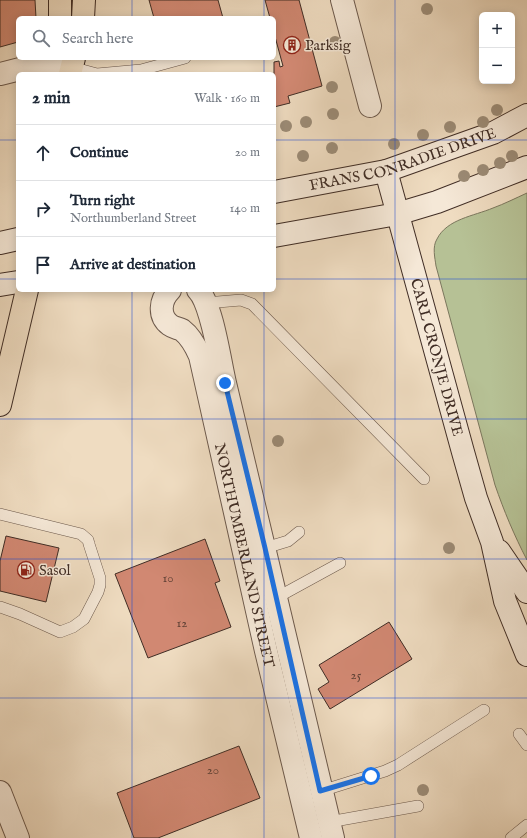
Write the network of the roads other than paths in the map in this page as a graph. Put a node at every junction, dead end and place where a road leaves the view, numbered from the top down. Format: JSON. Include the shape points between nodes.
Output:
{"nodes":[{"id":1,"x":60,"y":0,"type":"edge"},
{"id":2,"x":84,"y":0,"type":"edge"},
{"id":3,"x":342,"y":0,"type":"edge"},
{"id":4,"x":60,"y":16,"type":"edge"},
{"id":5,"x":83,"y":16,"type":"edge"},
{"id":6,"x":178,"y":60,"type":"edge"},
{"id":7,"x":71,"y":64,"type":"edge"},
{"id":8,"x":92,"y":72,"type":"edge"},
{"id":9,"x":120,"y":72,"type":"edge"},
{"id":10,"x":0,"y":74,"type":"edge"},
{"id":11,"x":370,"y":106,"type":"dead end"},
{"id":12,"x":527,"y":115,"type":"edge"},
{"id":13,"x":527,"y":167,"type":"edge"},
{"id":14,"x":386,"y":172,"type":"junction"},
{"id":15,"x":276,"y":192,"type":"edge"},
{"id":16,"x":397,"y":214,"type":"junction"},
{"id":17,"x":276,"y":236,"type":"edge"},
{"id":18,"x":16,"y":239,"type":"edge"},
{"id":19,"x":0,"y":243,"type":"edge"},
{"id":20,"x":16,"y":282,"type":"edge"},
{"id":21,"x":0,"y":285,"type":"edge"},
{"id":22,"x":27,"y":292,"type":"edge"},
{"id":23,"x":168,"y":292,"type":"edge"},
{"id":24,"x":202,"y":297,"type":"edge"},
{"id":25,"x":0,"y":405,"type":"edge"},
{"id":26,"x":424,"y":480,"type":"dead end"},
{"id":27,"x":0,"y":514,"type":"edge"},
{"id":28,"x":300,"y":532,"type":"dead end"},
{"id":29,"x":492,"y":542,"type":"junction"},
{"id":30,"x":265,"y":548,"type":"junction"},
{"id":31,"x":340,"y":563,"type":"dead end"},
{"id":32,"x":527,"y":592,"type":"edge"},
{"id":33,"x":276,"y":598,"type":"junction"},
{"id":34,"x":0,"y":607,"type":"edge"},
{"id":35,"x":527,"y":655,"type":"edge"},
{"id":36,"x":484,"y":710,"type":"dead end"},
{"id":37,"x":519,"y":734,"type":"dead end"},
{"id":38,"x":527,"y":745,"type":"edge"},
{"id":39,"x":320,"y":791,"type":"junction"},
{"id":40,"x":0,"y":792,"type":"edge"},
{"id":41,"x":418,"y":806,"type":"dead end"},
{"id":42,"x":527,"y":825,"type":"edge"},
{"id":43,"x":331,"y":830,"type":"edge"},
{"id":44,"x":18,"y":838,"type":"edge"},
{"id":45,"x":310,"y":838,"type":"edge"},
{"id":46,"x":511,"y":838,"type":"edge"}],
"edges":[{"from":1,"to":4,"type":"main road"},
{"from":2,"to":5,"type":"main road"},
{"from":3,"to":11,"type":"street"},
{"from":6,"to":9,"type":"lane","via":[[142,70]]},
{"from":7,"to":8,"type":"lane"},
{"from":7,"to":10,"type":"street","via":[[36,65]]},
{"from":12,"to":14,"type":"street","name":"FRANS CONRADIE DRIVE","via":[[494,133]]},
{"from":13,"to":16,"type":"street","via":[[437,202]]},
{"from":14,"to":15,"type":"street","name":"FRANS CONRADIE DRIVE"},
{"from":14,"to":16,"type":"street","name":"CARL CRONJE DRIVE"},
{"from":16,"to":17,"type":"street"},
{"from":16,"to":29,"type":"street","name":"CARL CRONJE DRIVE","via":[[476,498]]},
{"from":18,"to":19,"type":"street"},
{"from":20,"to":21,"type":"street"},
{"from":22,"to":25,"type":"main road"},
{"from":23,"to":45,"type":"street","name":"NORTHUMBERLAND STREET","via":[[162,301],[163,316],[169,325],[182,331],[191,340],[200,356]]},
{"from":24,"to":26,"type":"lane","via":[[241,300],[252,304]]},
{"from":24,"to":30,"type":"street","name":"NORTHUMBERLAND STREET","via":[[213,325]]},
{"from":27,"to":34,"type":"lane","via":[[82,534],[88,540],[100,578],[98,592],[84,618],[67,630],[60,632]]},
{"from":28,"to":30,"type":"lane","via":[[288,541]]},
{"from":29,"to":32,"type":"street","name":"CARL CRONJE DRIVE"},
{"from":29,"to":35,"type":"street","name":"CARL CRONJE DRIVE","via":[[505,601]]},
{"from":30,"to":33,"type":"street","name":"NORTHUMBERLAND STREET"},
{"from":31,"to":33,"type":"lane"},
{"from":33,"to":39,"type":"street","name":"NORTHUMBERLAND STREET"},
{"from":36,"to":39,"type":"lane","via":[[398,765]]},
{"from":37,"to":38,"type":"lane"},
{"from":39,"to":43,"type":"street","name":"NORTHUMBERLAND STREET"},
{"from":40,"to":44,"type":"street"},
{"from":41,"to":43,"type":"lane"},
{"from":42,"to":46,"type":"lane"}]}
